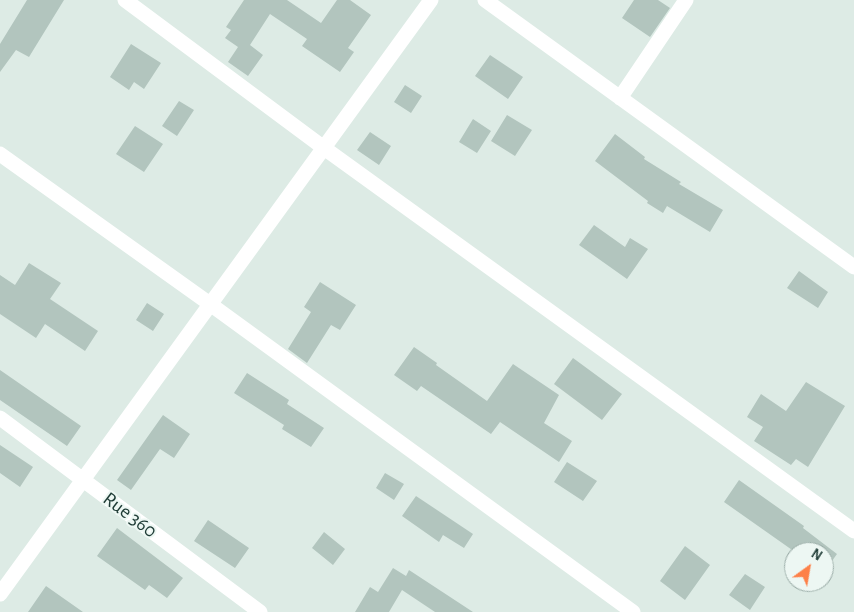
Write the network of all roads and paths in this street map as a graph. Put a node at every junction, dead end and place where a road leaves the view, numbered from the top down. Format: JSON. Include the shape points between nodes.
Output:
{"nodes":[{"id":1,"x":125,"y":0,"type":"edge"},
{"id":2,"x":431,"y":0,"type":"edge"},
{"id":3,"x":485,"y":0,"type":"edge"},
{"id":4,"x":686,"y":0,"type":"edge"},
{"id":5,"x":620,"y":98,"type":"junction"},
{"id":6,"x":324,"y":148,"type":"junction"},
{"id":7,"x":0,"y":154,"type":"edge"},
{"id":8,"x":854,"y":267,"type":"edge"},
{"id":9,"x":210,"y":304,"type":"junction"},
{"id":10,"x":0,"y":418,"type":"edge"},
{"id":11,"x":83,"y":480,"type":"junction"},
{"id":12,"x":854,"y":531,"type":"edge"},
{"id":13,"x":0,"y":594,"type":"edge"},
{"id":14,"x":260,"y":612,"type":"edge"},
{"id":15,"x":632,"y":612,"type":"edge"}],
"edges":[{"from":1,"to":6,"type":"street"},
{"from":2,"to":6,"type":"street"},
{"from":3,"to":5,"type":"street"},
{"from":4,"to":5,"type":"street"},
{"from":5,"to":8,"type":"street"},
{"from":6,"to":9,"type":"street"},
{"from":6,"to":12,"type":"street"},
{"from":7,"to":9,"type":"street"},
{"from":9,"to":11,"type":"street"},
{"from":9,"to":15,"type":"street"},
{"from":10,"to":11,"type":"street","name":"Rue 360"},
{"from":11,"to":13,"type":"street"},
{"from":11,"to":14,"type":"street","name":"Rue 360"}]}
